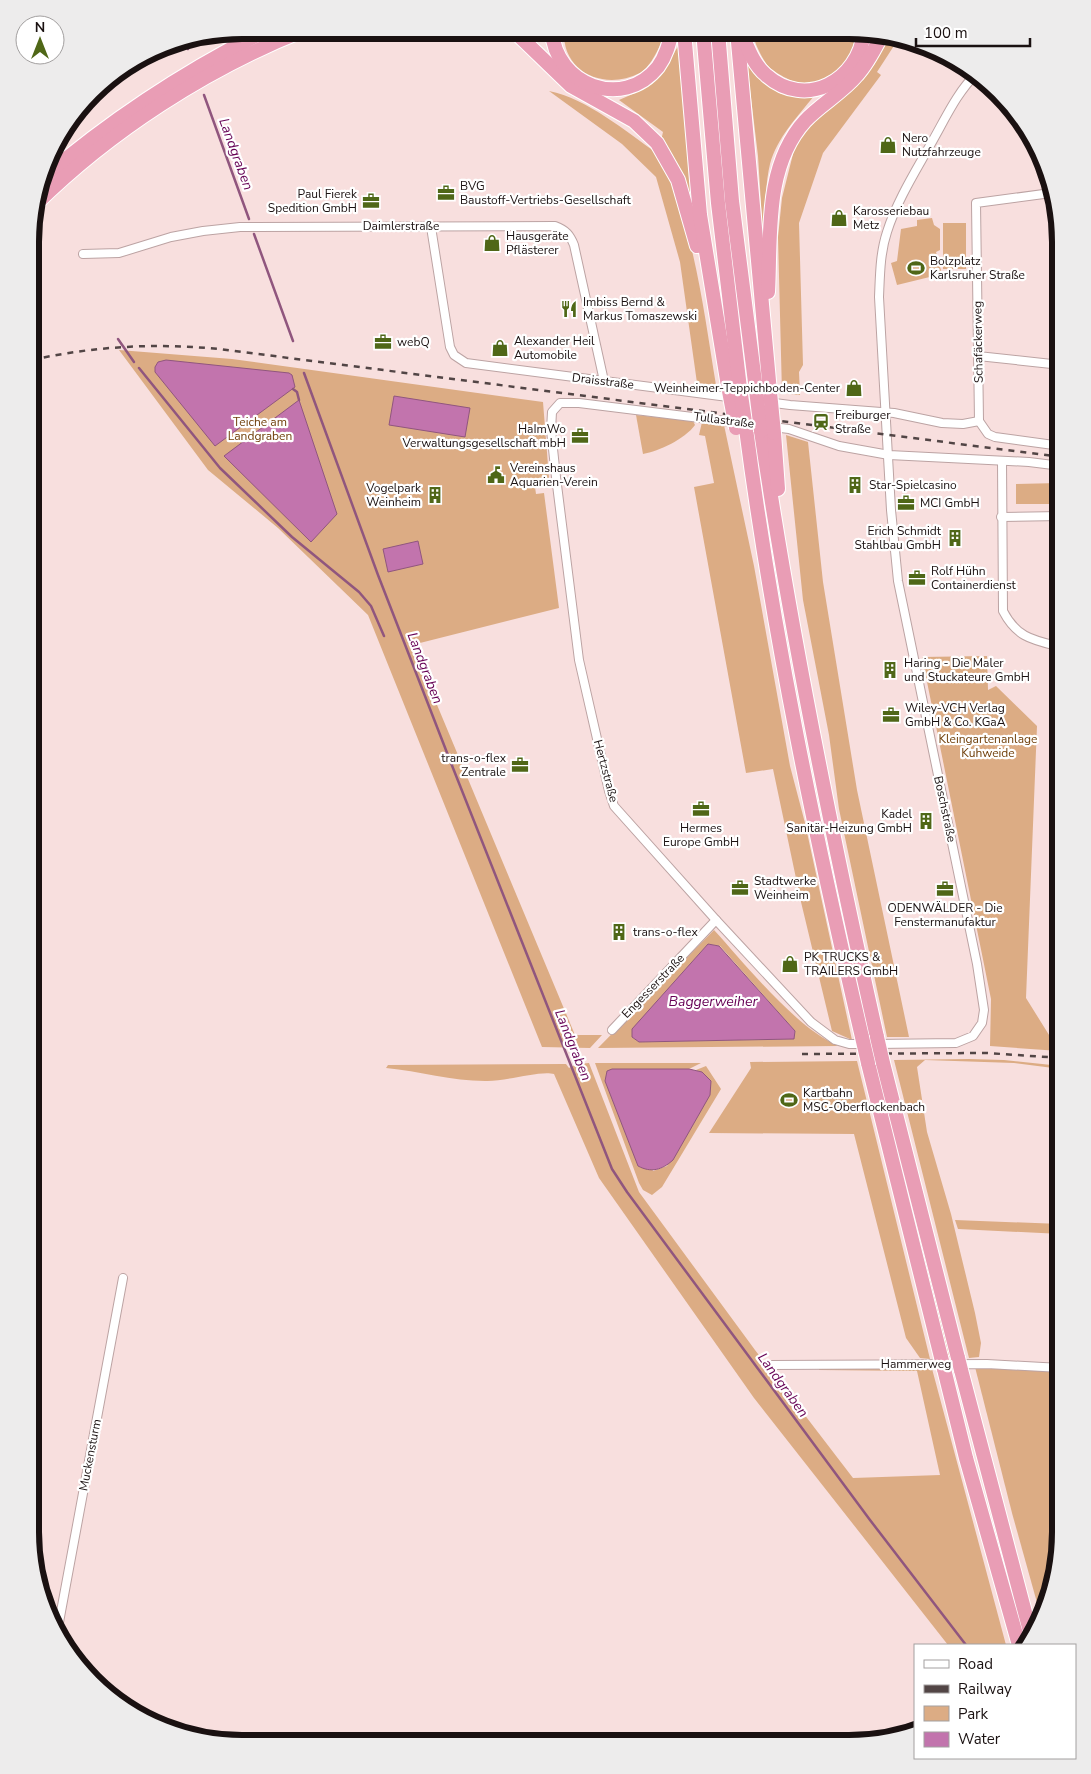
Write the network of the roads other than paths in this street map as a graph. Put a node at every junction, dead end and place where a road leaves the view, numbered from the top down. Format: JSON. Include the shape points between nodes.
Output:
{"nodes":[{"id":1,"x":250,"y":39,"type":"edge"},
{"id":2,"x":284,"y":39,"type":"edge"},
{"id":3,"x":522,"y":39,"type":"edge"},
{"id":4,"x":554,"y":39,"type":"edge"},
{"id":5,"x":670,"y":39,"type":"edge"},
{"id":6,"x":685,"y":39,"type":"edge"},
{"id":7,"x":704,"y":39,"type":"edge"},
{"id":8,"x":719,"y":39,"type":"edge"},
{"id":9,"x":738,"y":39,"type":"edge"},
{"id":10,"x":744,"y":39,"type":"edge"},
{"id":11,"x":862,"y":39,"type":"edge"},
{"id":12,"x":878,"y":41,"type":"edge"},
{"id":13,"x":970,"y":79,"type":"edge"},
{"id":14,"x":52,"y":171,"type":"edge"},
{"id":15,"x":1046,"y":194,"type":"edge"},
{"id":16,"x":44,"y":197,"type":"edge"},
{"id":17,"x":431,"y":227,"type":"junction"},
{"id":18,"x":83,"y":254,"type":"dead end"},
{"id":19,"x":713,"y":302,"type":"junction"},
{"id":20,"x":766,"y":333,"type":"junction"},
{"id":21,"x":978,"y":356,"type":"junction"},
{"id":22,"x":1052,"y":364,"type":"edge"},
{"id":23,"x":604,"y":381,"type":"junction"},
{"id":24,"x":734,"y":387,"type":"junction"},
{"id":25,"x":556,"y":406,"type":"joint"},
{"id":26,"x":886,"y":412,"type":"junction"},
{"id":27,"x":979,"y":421,"type":"junction"},
{"id":28,"x":768,"y":432,"type":"junction"},
{"id":29,"x":1052,"y":445,"type":"edge"},
{"id":30,"x":889,"y":455,"type":"junction"},
{"id":31,"x":1002,"y":460,"type":"junction"},
{"id":32,"x":1052,"y":465,"type":"edge"},
{"id":33,"x":1001,"y":516,"type":"junction"},
{"id":34,"x":1052,"y":516,"type":"edge"},
{"id":35,"x":1052,"y":644,"type":"edge"},
{"id":36,"x":716,"y":920,"type":"junction"},
{"id":37,"x":612,"y":1030,"type":"dead end"},
{"id":38,"x":849,"y":1044,"type":"joint"},
{"id":39,"x":123,"y":1278,"type":"dead end"},
{"id":40,"x":770,"y":1365,"type":"dead end"},
{"id":41,"x":1052,"y":1368,"type":"edge"},
{"id":42,"x":59,"y":1621,"type":"edge"},
{"id":43,"x":1029,"y":1627,"type":"edge"},
{"id":44,"x":1019,"y":1644,"type":"edge"}],
"edges":[{"from":1,"to":14,"type":"highway","via":[[144,100]]},
{"from":2,"to":16,"type":"highway","via":[[177,95],[90,156]]},
{"from":3,"to":19,"type":"highway","via":[[579,92],[634,121],[663,151],[683,194]]},
{"from":4,"to":5,"type":"highway","via":[[556,52],[570,74],[584,84],[609,90],[633,86],[654,72],[664,58]]},
{"from":6,"to":19,"type":"highway","via":[[700,215]]},
{"from":7,"to":24,"type":"highway"},
{"from":8,"to":28,"type":"highway","bridge":true,"via":[[732,200],[756,390]]},
{"from":9,"to":20,"type":"highway"},
{"from":10,"to":11,"type":"highway","via":[[752,58],[767,76],[788,87],[804,90],[828,85],[843,76],[858,56]]},
{"from":12,"to":20,"type":"highway","via":[[856,77],[806,120],[784,156],[773,204]]},
{"from":13,"to":26,"type":"street","via":[[919,166],[886,233],[879,297]]},
{"from":15,"to":21,"type":"street","name":"Schafäckerweg","via":[[976,203]]},
{"from":17,"to":18,"type":"street","name":"Daimlerstraße","via":[[240,228],[179,236],[119,253]]},
{"from":17,"to":23,"type":"street","name":"Draisstraße","via":[[450,347],[459,360]]},
{"from":17,"to":23,"type":"street","name":"Daimlerstraße","via":[[549,225],[571,236]]},
{"from":19,"to":24,"type":"highway"},
{"from":20,"to":28,"type":"highway","bridge":true,"via":[[770,392]]},
{"from":21,"to":22,"type":"street"},
{"from":21,"to":27,"type":"street","name":"Schafäckerweg"},
{"from":23,"to":26,"type":"street","name":"Draisstraße","via":[[790,405]]},
{"from":24,"to":44,"type":"highway","bridge":true,"via":[[806,782],[862,1037],[942,1363]]},
{"from":25,"to":30,"type":"street","name":"Tullastraße","via":[[566,402],[579,403],[789,429],[839,446]]},
{"from":25,"to":36,"type":"street","name":"Hertzstraße","via":[[552,412],[551,430],[578,651],[609,791],[619,813]]},
{"from":26,"to":27,"type":"street","name":"Draisstraße","via":[[942,423]]},
{"from":26,"to":30,"type":"street"},
{"from":27,"to":29,"type":"street","via":[[988,434],[995,437]]},
{"from":28,"to":43,"type":"highway","bridge":true,"via":[[780,552],[822,778],[877,1037]]},
{"from":30,"to":31,"type":"street","name":"Tullastraße"},
{"from":30,"to":38,"type":"street","name":"Boschstraße","via":[[891,519],[898,581],[984,1010],[980,1028],[962,1042]]},
{"from":31,"to":32,"type":"street","name":"Tullastraße"},
{"from":31,"to":33,"type":"street"},
{"from":33,"to":34,"type":"street"},
{"from":33,"to":35,"type":"street","via":[[1003,611],[1011,626],[1025,636]]},
{"from":36,"to":37,"type":"street","name":"Engesserstraße"},
{"from":36,"to":38,"type":"street","name":"Hertzstraße","via":[[811,1022],[828,1037]]},
{"from":39,"to":42,"type":"street","name":"Muckensturm"},
{"from":40,"to":41,"type":"street","name":"Hammerweg","via":[[987,1364]]}]}
